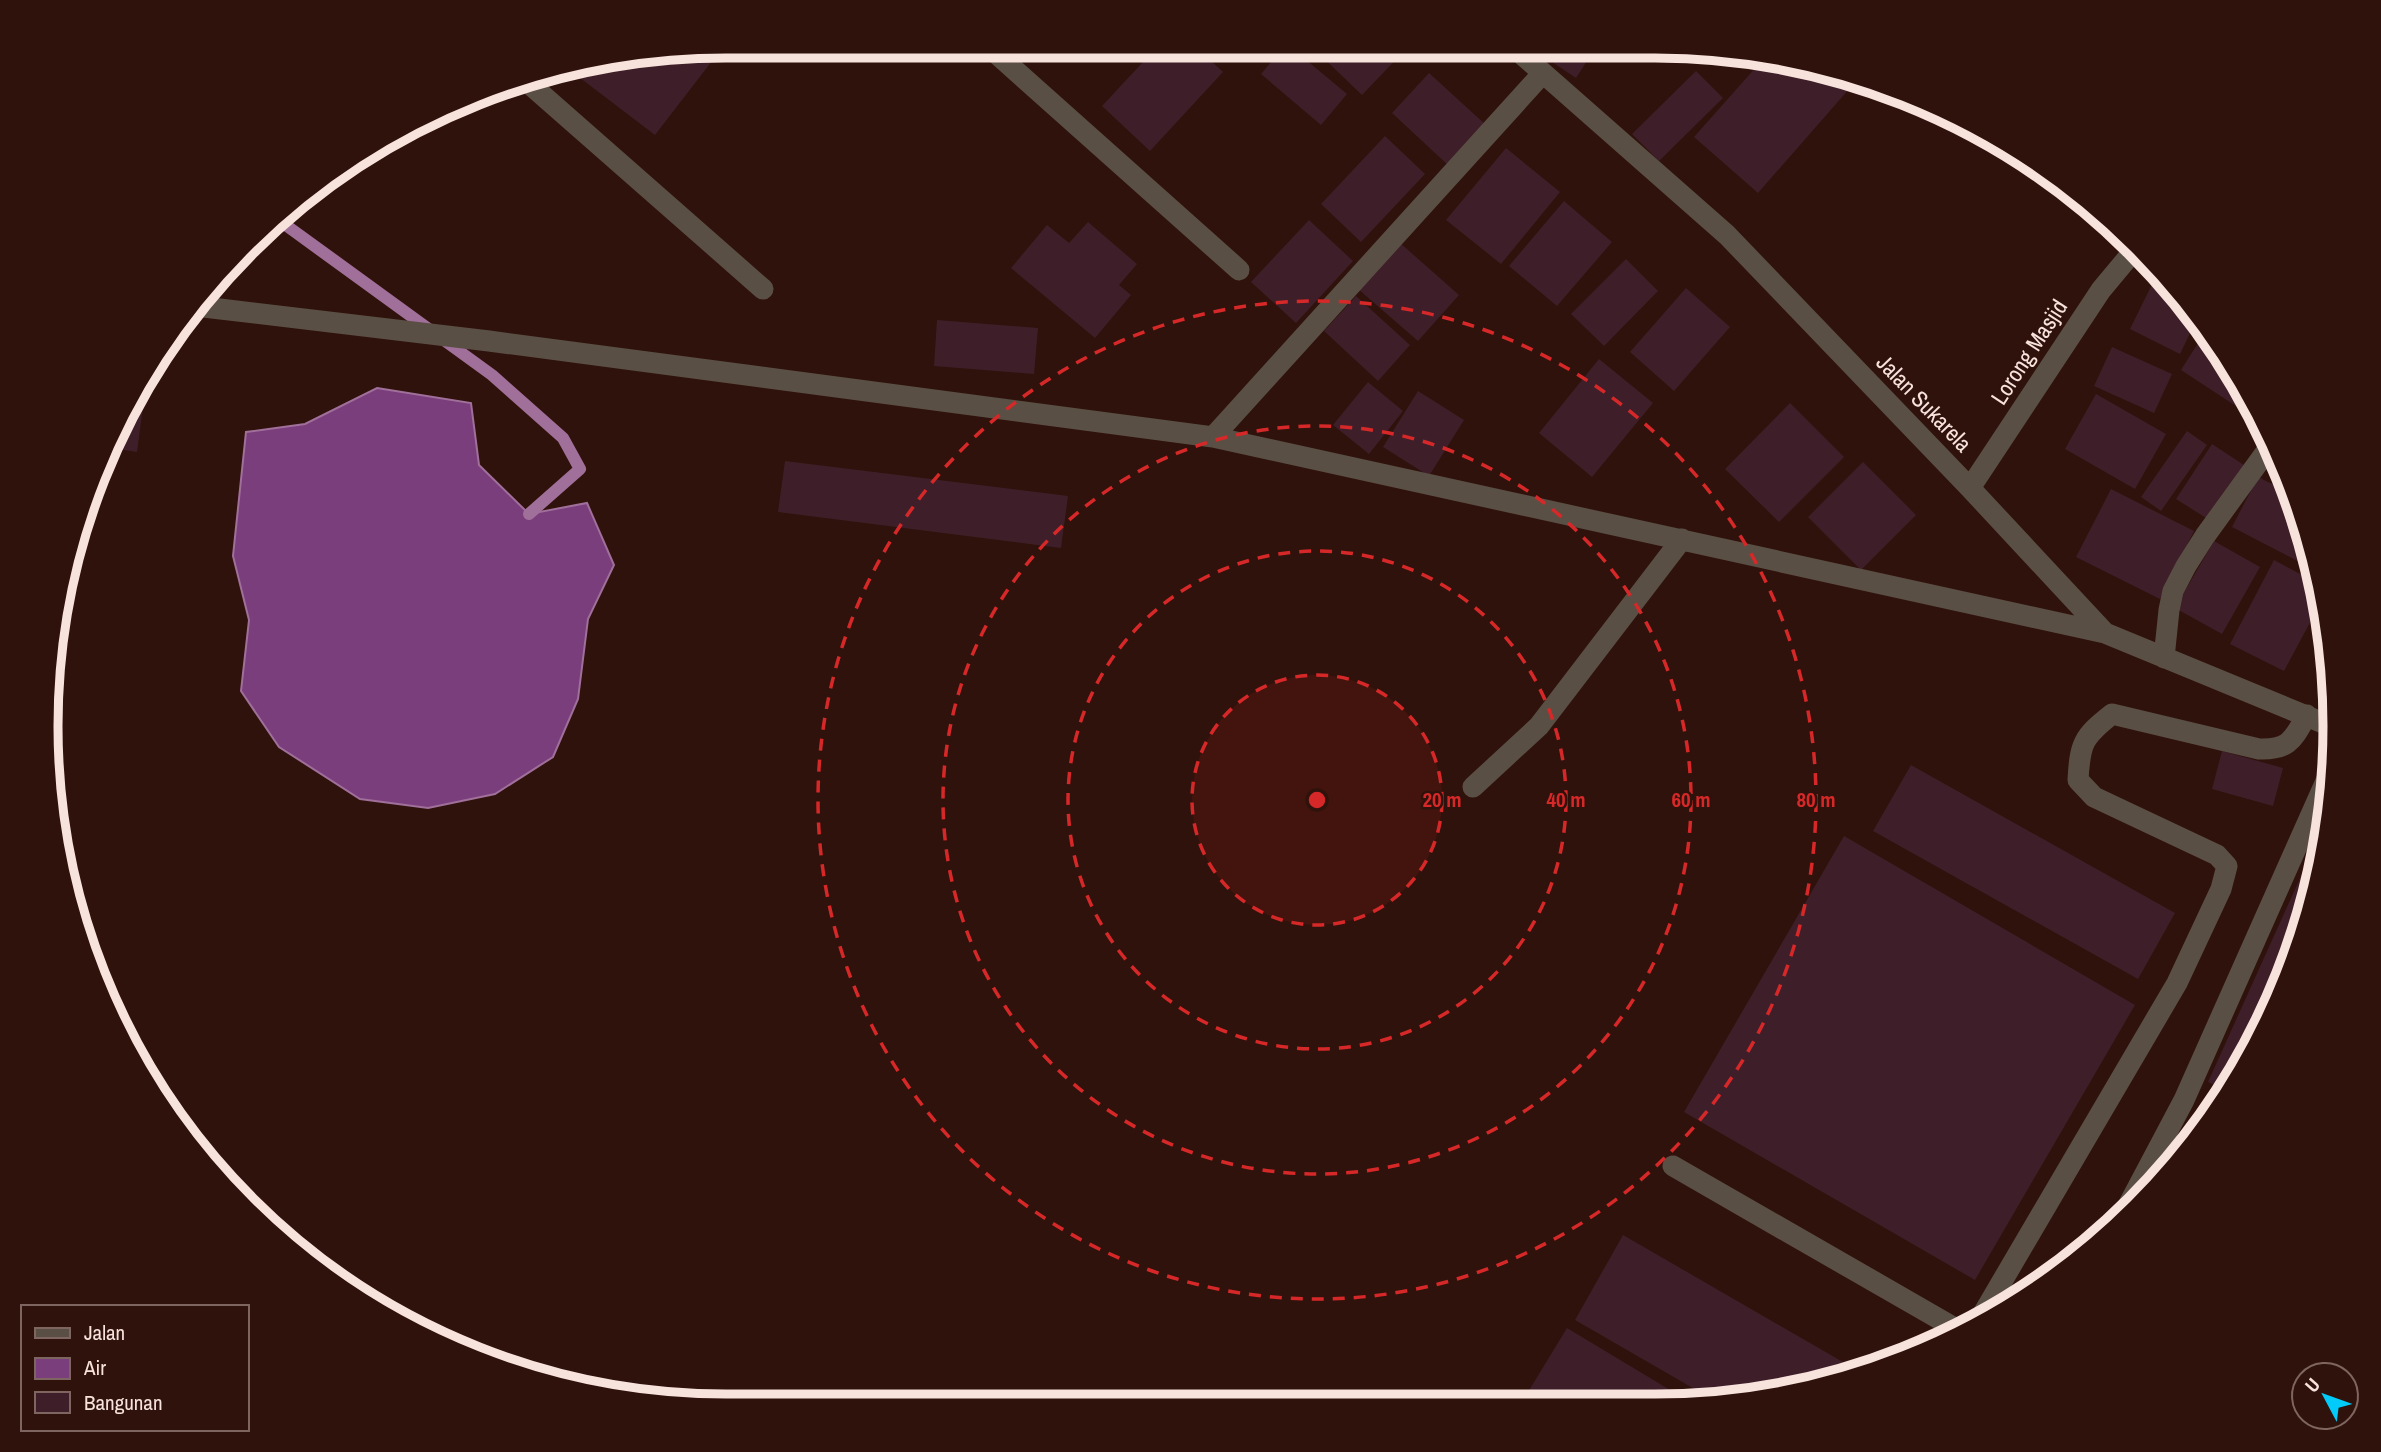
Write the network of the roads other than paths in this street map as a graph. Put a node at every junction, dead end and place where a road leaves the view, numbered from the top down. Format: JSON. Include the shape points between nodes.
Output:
{"nodes":[{"id":1,"x":1001,"y":58,"type":"edge"},
{"id":2,"x":1526,"y":58,"type":"edge"},
{"id":3,"x":1543,"y":73,"type":"junction"},
{"id":4,"x":533,"y":87,"type":"edge"},
{"id":5,"x":2130,"y":255,"type":"edge"},
{"id":6,"x":1239,"y":270,"type":"dead end"},
{"id":7,"x":763,"y":289,"type":"dead end"},
{"id":8,"x":206,"y":307,"type":"edge"},
{"id":9,"x":1213,"y":437,"type":"junction"},
{"id":10,"x":2265,"y":454,"type":"edge"},
{"id":11,"x":1970,"y":488,"type":"junction"},
{"id":12,"x":1682,"y":539,"type":"junction"},
{"id":13,"x":2105,"y":633,"type":"junction"},
{"id":14,"x":2164,"y":658,"type":"junction"},
{"id":15,"x":2307,"y":715,"type":"junction"},
{"id":16,"x":2323,"y":722,"type":"edge"},
{"id":17,"x":1473,"y":787,"type":"dead end"},
{"id":18,"x":2320,"y":795,"type":"edge"},
{"id":19,"x":1673,"y":1166,"type":"dead end"},
{"id":20,"x":2137,"y":1189,"type":"edge"},
{"id":21,"x":1988,"y":1306,"type":"edge"},
{"id":22,"x":1950,"y":1325,"type":"edge"}],
"edges":[{"from":1,"to":6,"type":"street"},
{"from":2,"to":3,"type":"street","name":"Jalan Sukarela"},
{"from":3,"to":9,"type":"street"},
{"from":3,"to":11,"type":"street","name":"Jalan Sukarela","via":[[1727,235]]},
{"from":4,"to":7,"type":"street"},
{"from":5,"to":11,"type":"street","name":"Lorong Masjid","via":[[2101,290]]},
{"from":8,"to":9,"type":"street"},
{"from":9,"to":12,"type":"street"},
{"from":10,"to":14,"type":"street","via":[[2179,579],[2169,610]]},
{"from":11,"to":13,"type":"street","name":"Jalan Sukarela"},
{"from":12,"to":13,"type":"street"},
{"from":12,"to":17,"type":"street","via":[[1539,726]]},
{"from":13,"to":14,"type":"street","name":"Jalan Sukarela"},
{"from":14,"to":15,"type":"street","name":"Jalan Sukarela"},
{"from":15,"to":16,"type":"street","name":"Jalan Sukarela"},
{"from":15,"to":21,"type":"street","via":[[2291,741],[2276,750],[2112,714],[2089,733],[2079,754],[2078,780],[2094,797],[2217,855],[2227,866],[2221,889],[2176,983]]},
{"from":18,"to":20,"type":"street","via":[[2184,1100]]},
{"from":19,"to":22,"type":"street"}]}
